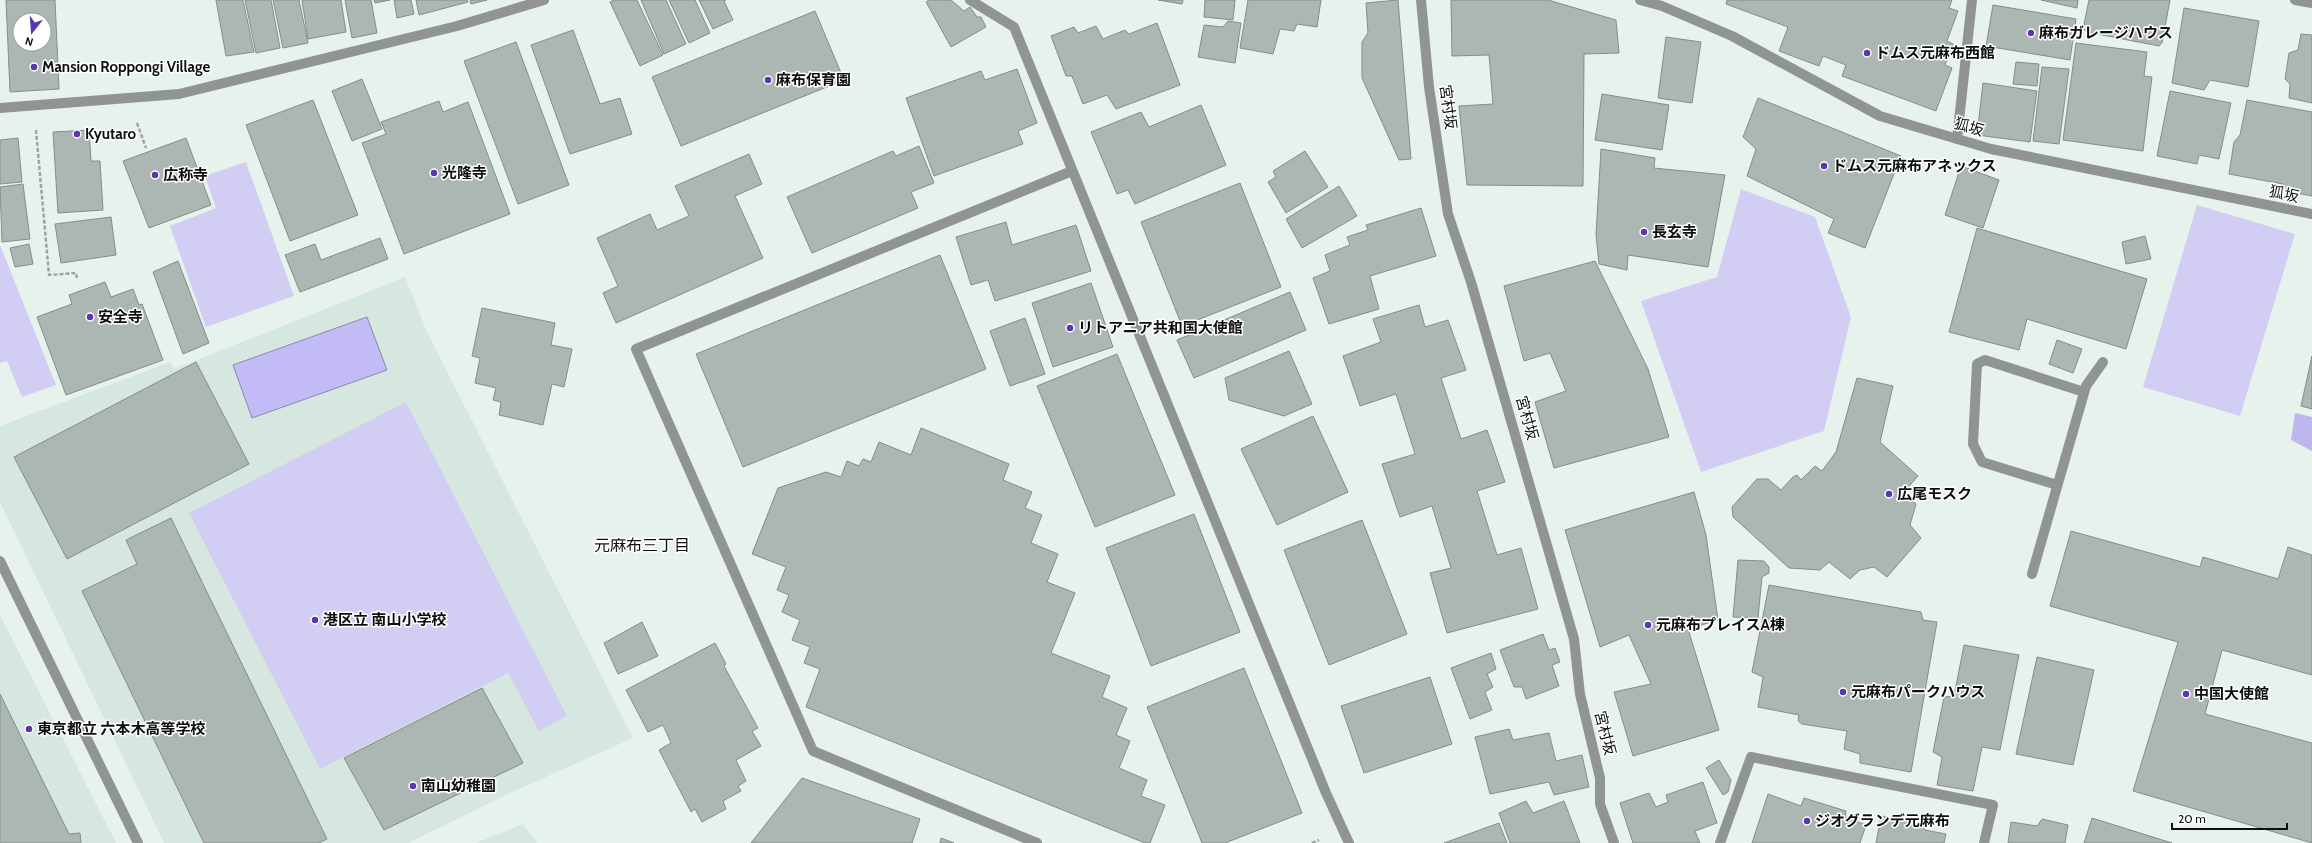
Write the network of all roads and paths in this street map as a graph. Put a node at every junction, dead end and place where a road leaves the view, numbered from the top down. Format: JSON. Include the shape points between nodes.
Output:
{"nodes":[{"id":1,"x":544,"y":0,"type":"edge"},
{"id":2,"x":970,"y":0,"type":"edge"},
{"id":3,"x":1421,"y":0,"type":"edge"},
{"id":4,"x":1640,"y":0,"type":"edge"},
{"id":5,"x":1972,"y":0,"type":"edge"},
{"id":6,"x":2295,"y":0,"type":"edge"},
{"id":7,"x":2312,"y":3,"type":"edge"},
{"id":8,"x":0,"y":108,"type":"edge"},
{"id":9,"x":136,"y":118,"type":"dead end"},
{"id":10,"x":35,"y":123,"type":"dead end"},
{"id":11,"x":1957,"y":139,"type":"junction"},
{"id":12,"x":146,"y":148,"type":"dead end"},
{"id":13,"x":1072,"y":171,"type":"junction"},
{"id":14,"x":2312,"y":214,"type":"edge"},
{"id":15,"x":77,"y":278,"type":"dead end"},
{"id":16,"x":2103,"y":362,"type":"dead end"},
{"id":17,"x":2084,"y":392,"type":"junction"},
{"id":18,"x":2057,"y":485,"type":"junction"},
{"id":19,"x":0,"y":561,"type":"edge"},
{"id":20,"x":2032,"y":574,"type":"dead end"},
{"id":21,"x":138,"y":843,"type":"edge"},
{"id":22,"x":1037,"y":843,"type":"edge"},
{"id":23,"x":1349,"y":843,"type":"edge"},
{"id":24,"x":1614,"y":843,"type":"edge"},
{"id":25,"x":1720,"y":843,"type":"edge"},
{"id":26,"x":1984,"y":843,"type":"edge"}],
"edges":[{"from":1,"to":8,"type":"street","via":[[457,26],[179,94]]},
{"from":2,"to":13,"type":"street","via":[[1014,27]]},
{"from":3,"to":24,"type":"street","name":"宮村坂","via":[[1429,87],[1448,214],[1472,282],[1574,639],[1580,694],[1600,778],[1600,804]]},
{"from":4,"to":11,"type":"street","name":"狐坂","via":[[1662,6],[1732,36],[1880,116]]},
{"from":5,"to":11,"type":"street"},
{"from":6,"to":7,"type":"street"},
{"from":9,"to":12,"type":"path"},
{"from":10,"to":15,"type":"path","via":[[49,275],[76,273]]},
{"from":11,"to":14,"type":"street","name":"狐坂","via":[[1991,149]]},
{"from":13,"to":22,"type":"street","via":[[636,349],[813,751]]},
{"from":13,"to":23,"type":"street","via":[[1326,793]]},
{"from":16,"to":17,"type":"street"},
{"from":17,"to":18,"type":"street"},
{"from":17,"to":18,"type":"street","via":[[1985,360],[1977,364],[1972,444],[1982,462]]},
{"from":18,"to":20,"type":"street"},
{"from":19,"to":21,"type":"street"},
{"from":25,"to":26,"type":"street","via":[[1751,757],[1992,805]]}]}
